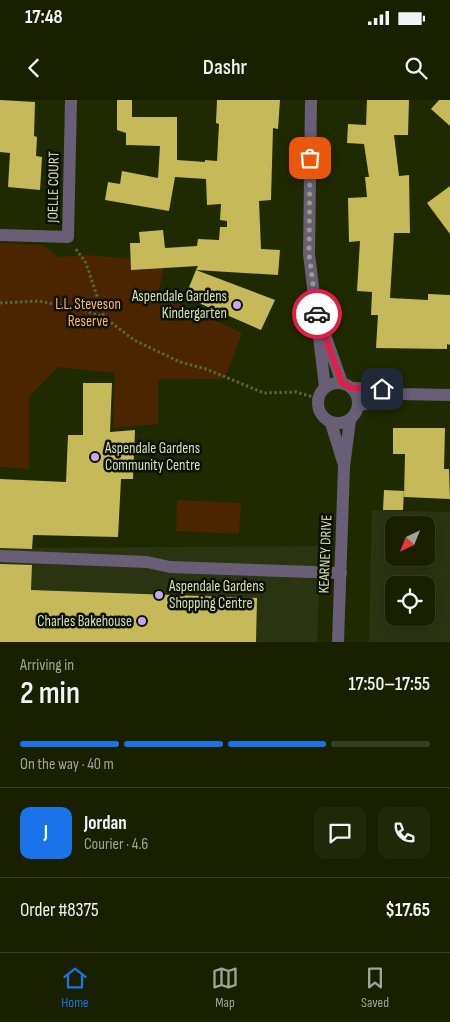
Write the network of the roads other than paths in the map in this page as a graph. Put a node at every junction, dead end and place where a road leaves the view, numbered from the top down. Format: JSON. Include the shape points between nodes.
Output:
{"nodes":[{"id":1,"x":71,"y":100,"type":"edge"},
{"id":2,"x":311,"y":100,"type":"edge"},
{"id":3,"x":0,"y":235,"type":"edge"},
{"id":4,"x":316,"y":308,"type":"junction"},
{"id":5,"x":347,"y":386,"type":"junction"},
{"id":6,"x":325,"y":387,"type":"junction"},
{"id":7,"x":400,"y":394,"type":"junction"},
{"id":8,"x":450,"y":395,"type":"edge"},
{"id":9,"x":358,"y":406,"type":"junction"},
{"id":10,"x":350,"y":420,"type":"junction"},
{"id":11,"x":331,"y":423,"type":"junction"},
{"id":12,"x":344,"y":467,"type":"junction"},
{"id":13,"x":0,"y":556,"type":"edge"},
{"id":14,"x":341,"y":573,"type":"junction"},
{"id":15,"x":338,"y":642,"type":"edge"}],
"edges":[{"from":1,"to":3,"type":"street","name":"JOELLE COURT","via":[[68,237]]},
{"from":2,"to":4,"type":"street","via":[[309,254]]},
{"from":4,"to":5,"type":"street"},
{"from":4,"to":6,"type":"street"},
{"from":5,"to":6,"type":"street","via":[[330,384]]},
{"from":5,"to":7,"type":"street"},
{"from":5,"to":9,"type":"street","via":[[356,393]]},
{"from":6,"to":11,"type":"street","via":[[317,405],[321,416]]},
{"from":7,"to":8,"type":"street"},
{"from":7,"to":9,"type":"street"},
{"from":9,"to":10,"type":"street"},
{"from":10,"to":11,"type":"street"},
{"from":10,"to":12,"type":"street","name":"KEARNEY DRIVE"},
{"from":11,"to":12,"type":"street","name":"KEARNEY DRIVE"},
{"from":12,"to":14,"type":"street","name":"KEARNEY DRIVE"},
{"from":13,"to":14,"type":"street","via":[[147,562],[170,567]]},
{"from":14,"to":15,"type":"street","name":"KEARNEY DRIVE"}]}
